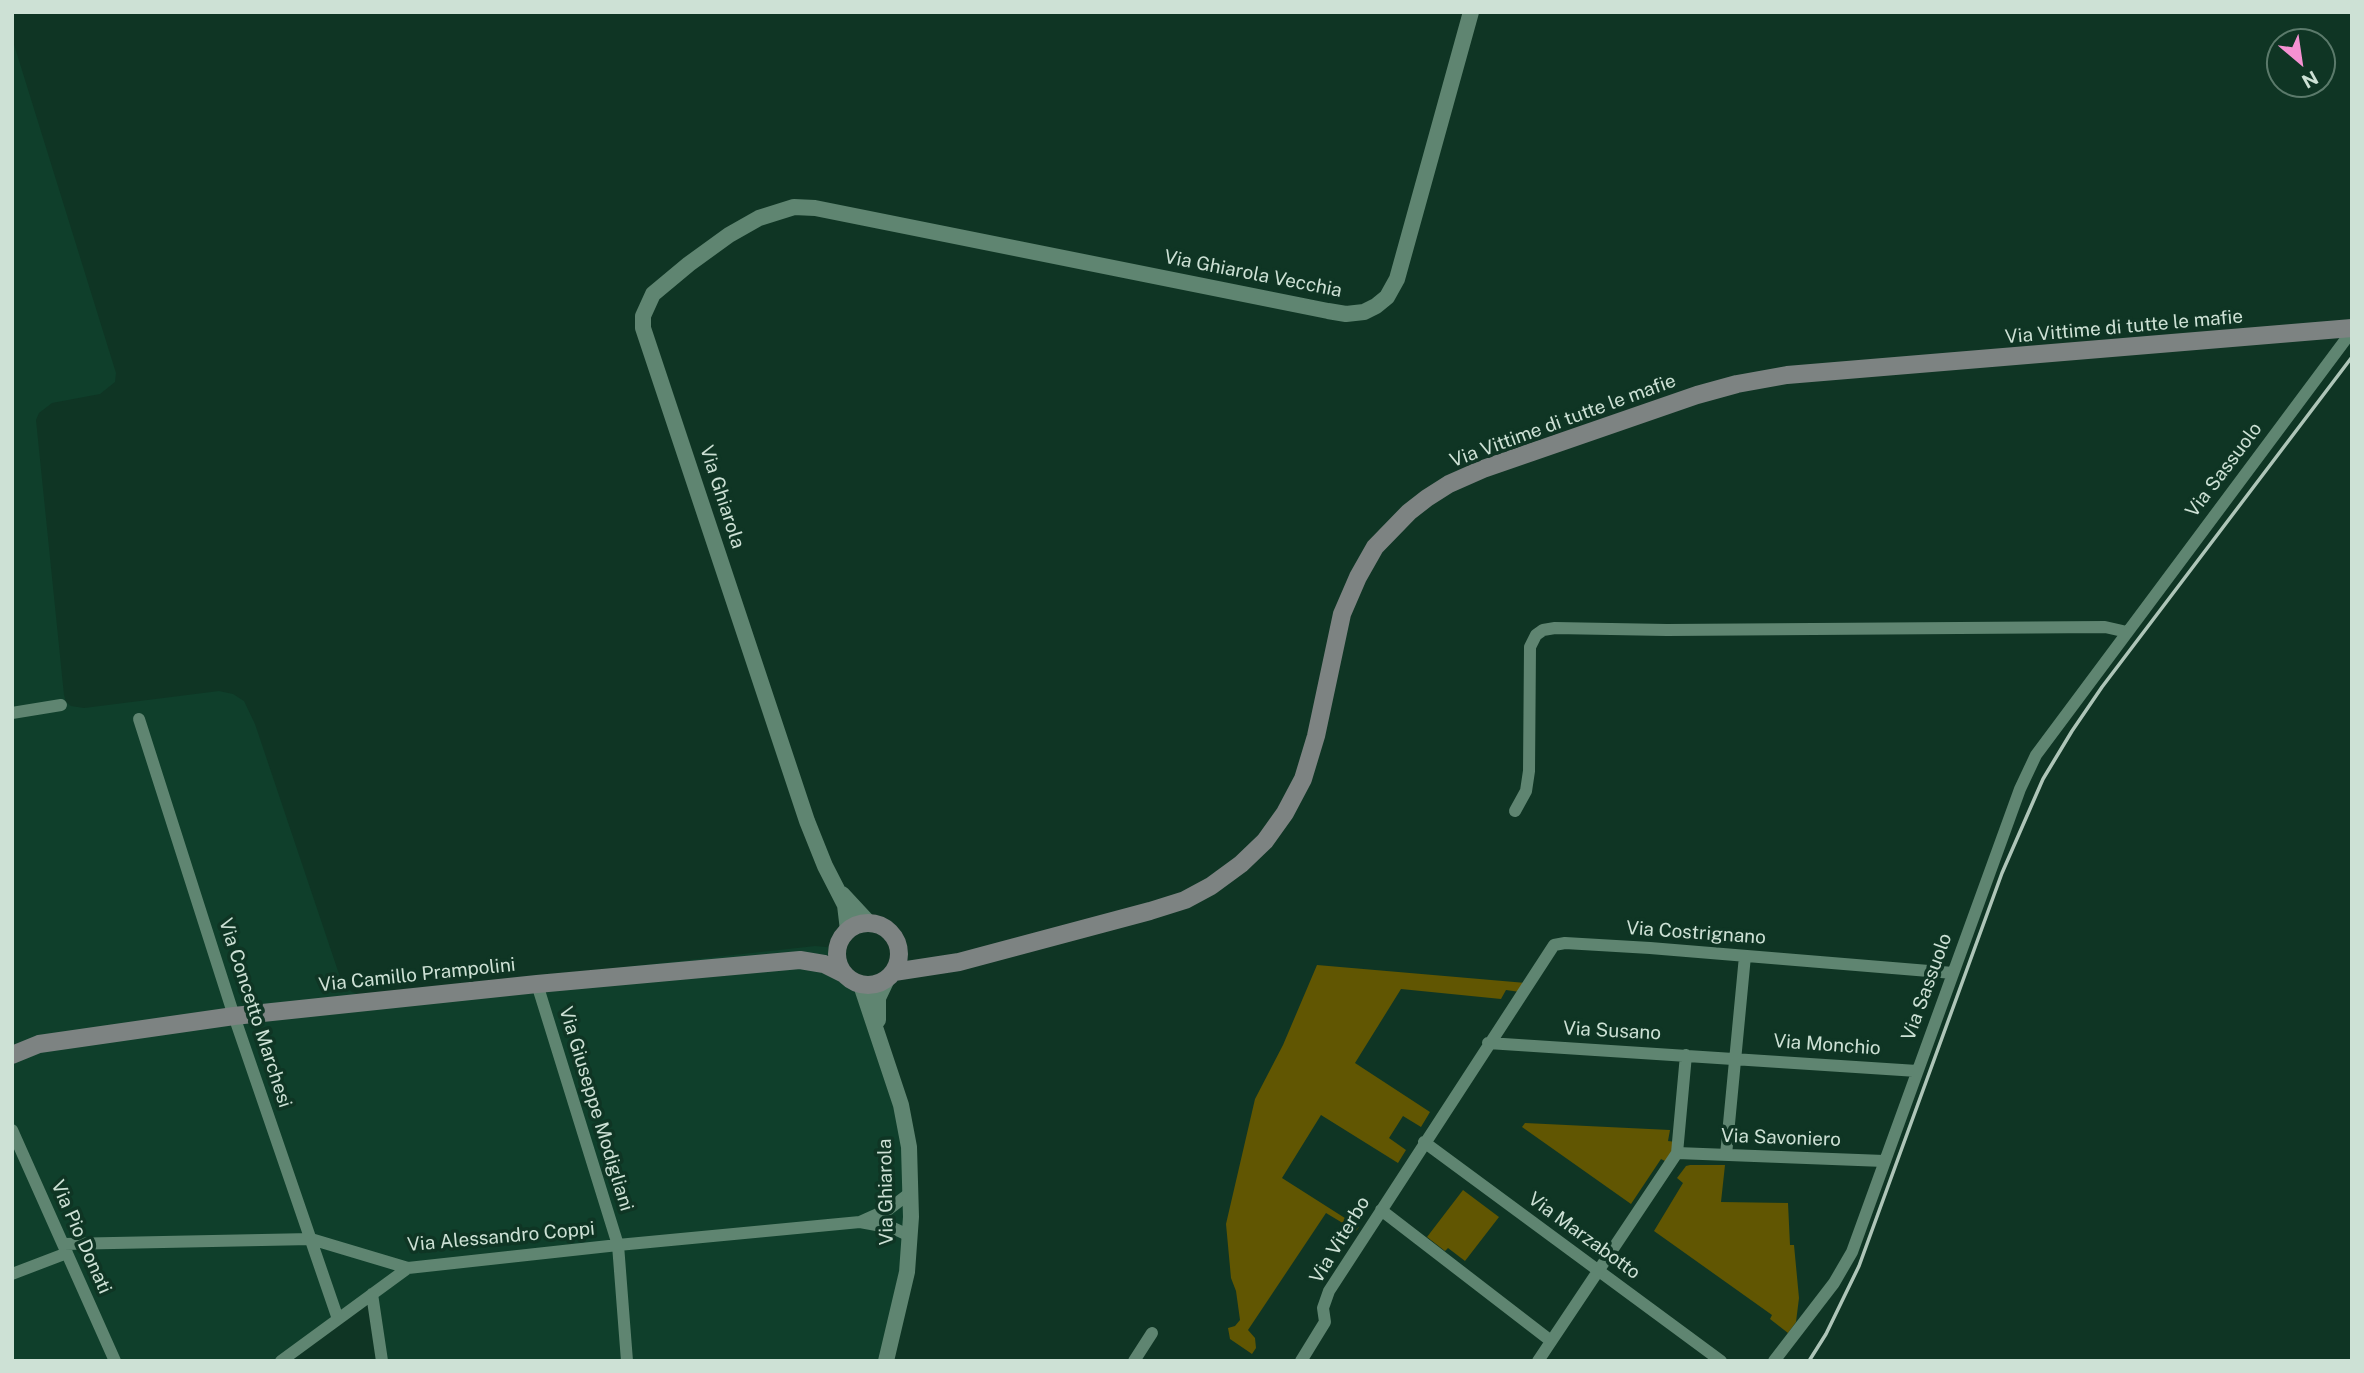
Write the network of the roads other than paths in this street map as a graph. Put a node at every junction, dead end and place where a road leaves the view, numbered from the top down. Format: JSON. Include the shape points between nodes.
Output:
{"nodes":[{"id":1,"x":1471,"y":12,"type":"edge"},
{"id":2,"x":815,"y":208,"type":"joint"},
{"id":3,"x":2349,"y":334,"type":"edge"},
{"id":4,"x":2127,"y":632,"type":"junction"},
{"id":5,"x":61,"y":705,"type":"dead end"},
{"id":6,"x":12,"y":713,"type":"edge"},
{"id":7,"x":139,"y":719,"type":"dead end"},
{"id":8,"x":1515,"y":811,"type":"dead end"},
{"id":9,"x":838,"y":890,"type":"junction"},
{"id":10,"x":868,"y":922,"type":"junction"},
{"id":11,"x":843,"y":937,"type":"junction"},
{"id":12,"x":897,"y":942,"type":"junction"},
{"id":13,"x":1745,"y":956,"type":"junction"},
{"id":14,"x":800,"y":960,"type":"junction"},
{"id":15,"x":959,"y":962,"type":"junction"},
{"id":16,"x":1953,"y":973,"type":"junction"},
{"id":17,"x":844,"y":974,"type":"junction"},
{"id":18,"x":890,"y":976,"type":"junction"},
{"id":19,"x":537,"y":984,"type":"junction"},
{"id":20,"x":861,"y":985,"type":"junction"},
{"id":21,"x":234,"y":1016,"type":"junction"},
{"id":22,"x":878,"y":1029,"type":"junction"},
{"id":23,"x":12,"y":1043,"type":"edge"},
{"id":24,"x":1488,"y":1043,"type":"junction"},
{"id":25,"x":40,"y":1044,"type":"junction"},
{"id":26,"x":12,"y":1055,"type":"edge"},
{"id":27,"x":1686,"y":1055,"type":"junction"},
{"id":28,"x":1734,"y":1058,"type":"junction"},
{"id":29,"x":1917,"y":1071,"type":"junction"},
{"id":30,"x":12,"y":1130,"type":"edge"},
{"id":31,"x":1424,"y":1142,"type":"junction"},
{"id":32,"x":1677,"y":1153,"type":"junction"},
{"id":33,"x":1726,"y":1155,"type":"junction"},
{"id":34,"x":1884,"y":1161,"type":"junction"},
{"id":35,"x":910,"y":1192,"type":"junction"},
{"id":36,"x":1381,"y":1210,"type":"junction"},
{"id":37,"x":860,"y":1222,"type":"junction"},
{"id":38,"x":910,"y":1236,"type":"junction"},
{"id":39,"x":311,"y":1239,"type":"junction"},
{"id":40,"x":618,"y":1245,"type":"junction"},
{"id":41,"x":66,"y":1249,"type":"junction"},
{"id":42,"x":408,"y":1268,"type":"junction"},
{"id":43,"x":1600,"y":1271,"type":"junction"},
{"id":44,"x":12,"y":1274,"type":"edge"},
{"id":45,"x":372,"y":1294,"type":"junction"},
{"id":46,"x":338,"y":1319,"type":"junction"},
{"id":47,"x":1152,"y":1333,"type":"dead end"},
{"id":48,"x":1551,"y":1341,"type":"junction"},
{"id":49,"x":115,"y":1361,"type":"edge"},
{"id":50,"x":281,"y":1361,"type":"edge"},
{"id":51,"x":382,"y":1361,"type":"edge"},
{"id":52,"x":627,"y":1361,"type":"edge"},
{"id":53,"x":886,"y":1361,"type":"edge"},
{"id":54,"x":1134,"y":1361,"type":"edge"},
{"id":55,"x":1301,"y":1361,"type":"edge"},
{"id":56,"x":1538,"y":1361,"type":"edge"},
{"id":57,"x":1721,"y":1361,"type":"edge"},
{"id":58,"x":1774,"y":1361,"type":"edge"}],
"edges":[{"from":1,"to":2,"type":"street","name":"Via Ghiarola Vecchia","via":[[1397,279],[1387,297],[1364,312],[1328,311]]},
{"from":2,"to":9,"type":"street","name":"Via Ghiarola","via":[[775,212],[729,235],[662,285],[643,316],[807,821]]},
{"from":3,"to":4,"type":"street","name":"Via Sassuolo"},
{"from":3,"to":15,"type":"main road","name":"Via Vittime di tutte le mafie","via":[[1812,373],[1737,383],[1449,484],[1393,527],[1357,576],[1342,614],[1303,779],[1265,841],[1241,864],[1185,900]]},
{"from":4,"to":8,"type":"street","via":[[2105,627],[1543,630],[1530,647],[1529,771],[1526,791]]},
{"from":4,"to":16,"type":"street","name":"Via Sassuolo","via":[[2028,769]]},
{"from":5,"to":6,"type":"street"},
{"from":7,"to":21,"type":"street","name":"Via Concetto Marchesi"},
{"from":9,"to":10,"type":"street","name":"Via Ghiarola"},
{"from":9,"to":11,"type":"street","name":"Via Ghiarola","via":[[845,905]]},
{"from":10,"to":11,"type":"main road"},
{"from":10,"to":12,"type":"main road","via":[[886,928]]},
{"from":11,"to":14,"type":"main road","name":"Via Camillo Prampolini"},
{"from":11,"to":17,"type":"main road","via":[[836,955]]},
{"from":12,"to":15,"type":"main road","name":"Via Vittime di tutte le mafie","via":[[914,954]]},
{"from":12,"to":18,"type":"main road","via":[[900,953]]},
{"from":13,"to":16,"type":"street","name":"Via Costrignano"},
{"from":13,"to":24,"type":"street","name":"Via Costrignano","via":[[1558,943]]},
{"from":13,"to":28,"type":"street"},
{"from":14,"to":17,"type":"main road","name":"Via Camillo Prampolini"},
{"from":14,"to":19,"type":"main road","name":"Via Camillo Prampolini"},
{"from":15,"to":18,"type":"main road","name":"Via Vittime di tutte le mafie"},
{"from":16,"to":29,"type":"street","name":"Via Sassuolo"},
{"from":17,"to":20,"type":"main road"},
{"from":18,"to":20,"type":"main road","via":[[879,984]]},
{"from":18,"to":22,"type":"street","via":[[878,998]]},
{"from":19,"to":21,"type":"main road","name":"Via Camillo Prampolini"},
{"from":19,"to":40,"type":"street","name":"Via Giuseppe Modigliani"},
{"from":20,"to":22,"type":"street","name":"Via Ghiarola"},
{"from":21,"to":25,"type":"main road","name":"Via Camillo Prampolini"},
{"from":21,"to":39,"type":"street","name":"Via Concetto Marchesi"},
{"from":22,"to":35,"type":"street","name":"Via Ghiarola","via":[[903,1116]]},
{"from":23,"to":25,"type":"main road","name":"Via Camillo Prampolini"},
{"from":24,"to":27,"type":"street","name":"Via Susano"},
{"from":24,"to":31,"type":"street"},
{"from":25,"to":26,"type":"main road","name":"Via Camillo Prampolini"},
{"from":27,"to":28,"type":"street","name":"Via Susano"},
{"from":27,"to":32,"type":"street"},
{"from":28,"to":29,"type":"street","name":"Via Monchio"},
{"from":28,"to":33,"type":"street"},
{"from":29,"to":34,"type":"street","name":"Via Sassuolo"},
{"from":30,"to":41,"type":"street","name":"Via Pio Donati"},
{"from":31,"to":36,"type":"street","name":"Via Viterbo"},
{"from":31,"to":43,"type":"street","name":"Via Marzabotto"},
{"from":32,"to":33,"type":"street","name":"Via Savoniero"},
{"from":32,"to":43,"type":"street"},
{"from":33,"to":34,"type":"street","name":"Via Savoniero"},
{"from":34,"to":58,"type":"street","name":"Via Sassuolo","via":[[1844,1268]]},
{"from":35,"to":37,"type":"street","name":"Via Alessandro Coppi","via":[[889,1209]]},
{"from":35,"to":38,"type":"street","name":"Via Ghiarola"},
{"from":36,"to":48,"type":"street"},
{"from":36,"to":55,"type":"street","name":"Via Viterbo","via":[[1329,1292],[1323,1308],[1325,1322]]},
{"from":37,"to":38,"type":"street","name":"Via Alessandro Coppi"},
{"from":37,"to":40,"type":"street","name":"Via Alessandro Coppi"},
{"from":38,"to":53,"type":"street","name":"Via Ghiarola","via":[[907,1272]]},
{"from":39,"to":41,"type":"street","name":"Via Alessandro Coppi"},
{"from":39,"to":42,"type":"street","name":"Via Alessandro Coppi"},
{"from":39,"to":46,"type":"street","name":"Via Concetto Marchesi"},
{"from":40,"to":42,"type":"street","name":"Via Alessandro Coppi"},
{"from":40,"to":52,"type":"street","name":"Via Giuseppe Modigliani"},
{"from":41,"to":44,"type":"street","name":"Via Alessandro Coppi"},
{"from":41,"to":49,"type":"street","name":"Via Pio Donati"},
{"from":42,"to":45,"type":"street"},
{"from":43,"to":48,"type":"street"},
{"from":43,"to":57,"type":"street","name":"Via Marzabotto"},
{"from":45,"to":46,"type":"street"},
{"from":45,"to":51,"type":"street"},
{"from":46,"to":50,"type":"street"},
{"from":47,"to":54,"type":"street"},
{"from":48,"to":56,"type":"street"}]}
